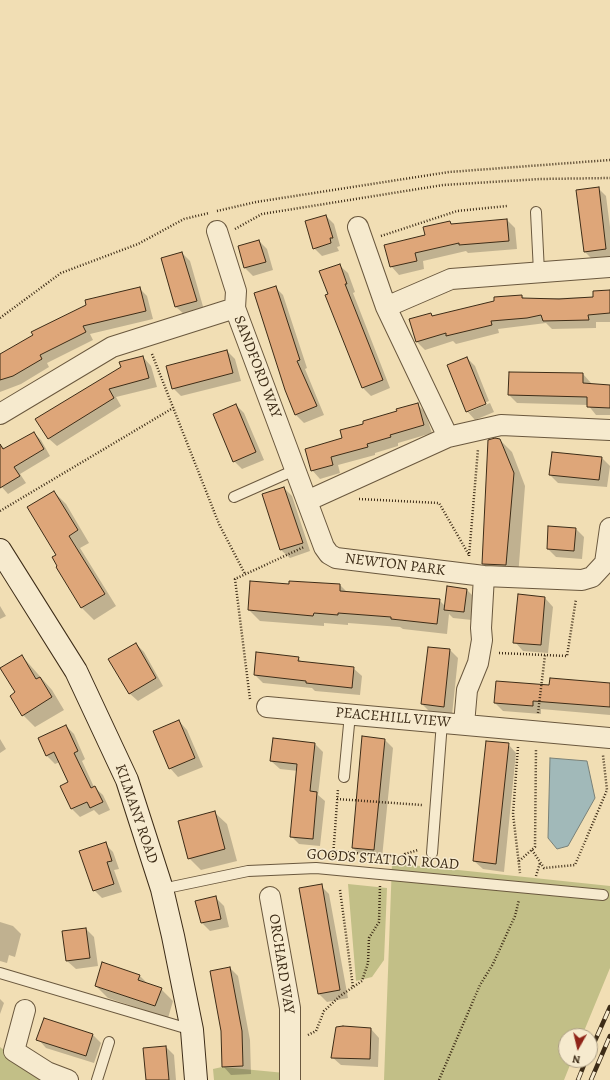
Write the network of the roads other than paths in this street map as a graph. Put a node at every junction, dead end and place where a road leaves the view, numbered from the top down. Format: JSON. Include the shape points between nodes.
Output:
{"nodes":[{"id":1,"x":536,"y":212,"type":"dead end"},
{"id":2,"x":218,"y":234,"type":"road end"},
{"id":3,"x":360,"y":235,"type":"road end"},
{"id":4,"x":610,"y":267,"type":"edge"},
{"id":5,"x":539,"y":272,"type":"junction"},
{"id":6,"x":235,"y":308,"type":"junction"},
{"id":7,"x":386,"y":308,"type":"junction"},
{"id":8,"x":0,"y":414,"type":"edge"},
{"id":9,"x":610,"y":430,"type":"edge"},
{"id":10,"x":448,"y":437,"type":"junction"},
{"id":11,"x":295,"y":470,"type":"junction"},
{"id":12,"x":234,"y":497,"type":"dead end"},
{"id":13,"x":307,"y":501,"type":"junction"},
{"id":14,"x":610,"y":528,"type":"edge"},
{"id":15,"x":0,"y":550,"type":"edge"},
{"id":16,"x":473,"y":569,"type":"junction"},
{"id":17,"x":266,"y":707,"type":"road end"},
{"id":18,"x":350,"y":714,"type":"junction"},
{"id":19,"x":442,"y":722,"type":"junction"},
{"id":20,"x":464,"y":724,"type":"junction"},
{"id":21,"x":606,"y":737,"type":"edge"},
{"id":22,"x":344,"y":777,"type":"road end"},
{"id":23,"x":432,"y":853,"type":"dead end"},
{"id":24,"x":162,"y":889,"type":"junction"},
{"id":25,"x":603,"y":894,"type":"dead end"},
{"id":26,"x":270,"y":897,"type":"dead end"},
{"id":27,"x":0,"y":973,"type":"edge"},
{"id":28,"x":25,"y":1010,"type":"dead end"},
{"id":29,"x":192,"y":1030,"type":"junction"},
{"id":30,"x":110,"y":1042,"type":"dead end"},
{"id":31,"x":68,"y":1080,"type":"edge"},
{"id":32,"x":97,"y":1080,"type":"edge"},
{"id":33,"x":196,"y":1080,"type":"edge"},
{"id":34,"x":290,"y":1080,"type":"edge"}],
"edges":[{"from":1,"to":5,"type":"lane"},
{"from":2,"to":6,"type":"street","name":"SANDFORD WAY","via":[[236,291]]},
{"from":3,"to":7,"type":"street"},
{"from":4,"to":5,"type":"street"},
{"from":5,"to":7,"type":"street","via":[[451,279]]},
{"from":6,"to":8,"type":"street","via":[[112,347]]},
{"from":6,"to":11,"type":"street","name":"SANDFORD WAY"},
{"from":7,"to":10,"type":"street"},
{"from":9,"to":10,"type":"street","via":[[501,425]]},
{"from":10,"to":13,"type":"street"},
{"from":11,"to":12,"type":"lane"},
{"from":11,"to":13,"type":"street","name":"SANDFORD WAY"},
{"from":13,"to":16,"type":"street","name":"NEWTON PARK","via":[[321,539],[329,554],[336,558]]},
{"from":14,"to":16,"type":"street","name":"NEWTON PARK","via":[[605,563],[592,576],[578,580]]},
{"from":15,"to":24,"type":"main road","name":"KILMANY ROAD","via":[[76,671],[126,780]]},
{"from":16,"to":20,"type":"street","name":"PEACEHILL VIEW","via":[[480,652],[467,690]]},
{"from":17,"to":18,"type":"street","name":"PEACEHILL VIEW"},
{"from":18,"to":19,"type":"street","name":"PEACEHILL VIEW"},
{"from":18,"to":22,"type":"lane"},
{"from":19,"to":20,"type":"street","name":"PEACEHILL VIEW"},
{"from":19,"to":23,"type":"lane"},
{"from":20,"to":21,"type":"street"},
{"from":24,"to":25,"type":"lane","name":"GOODS STATION ROAD","via":[[248,871],[316,868]]},
{"from":24,"to":29,"type":"main road","name":"KILMANY ROAD"},
{"from":26,"to":34,"type":"street","name":"ORCHARD WAY","via":[[290,1008]]},
{"from":27,"to":29,"type":"lane"},
{"from":28,"to":31,"type":"street","via":[[14,1051],[46,1072]]},
{"from":29,"to":33,"type":"main road","name":"KILMANY ROAD"},
{"from":30,"to":32,"type":"lane"}]}
